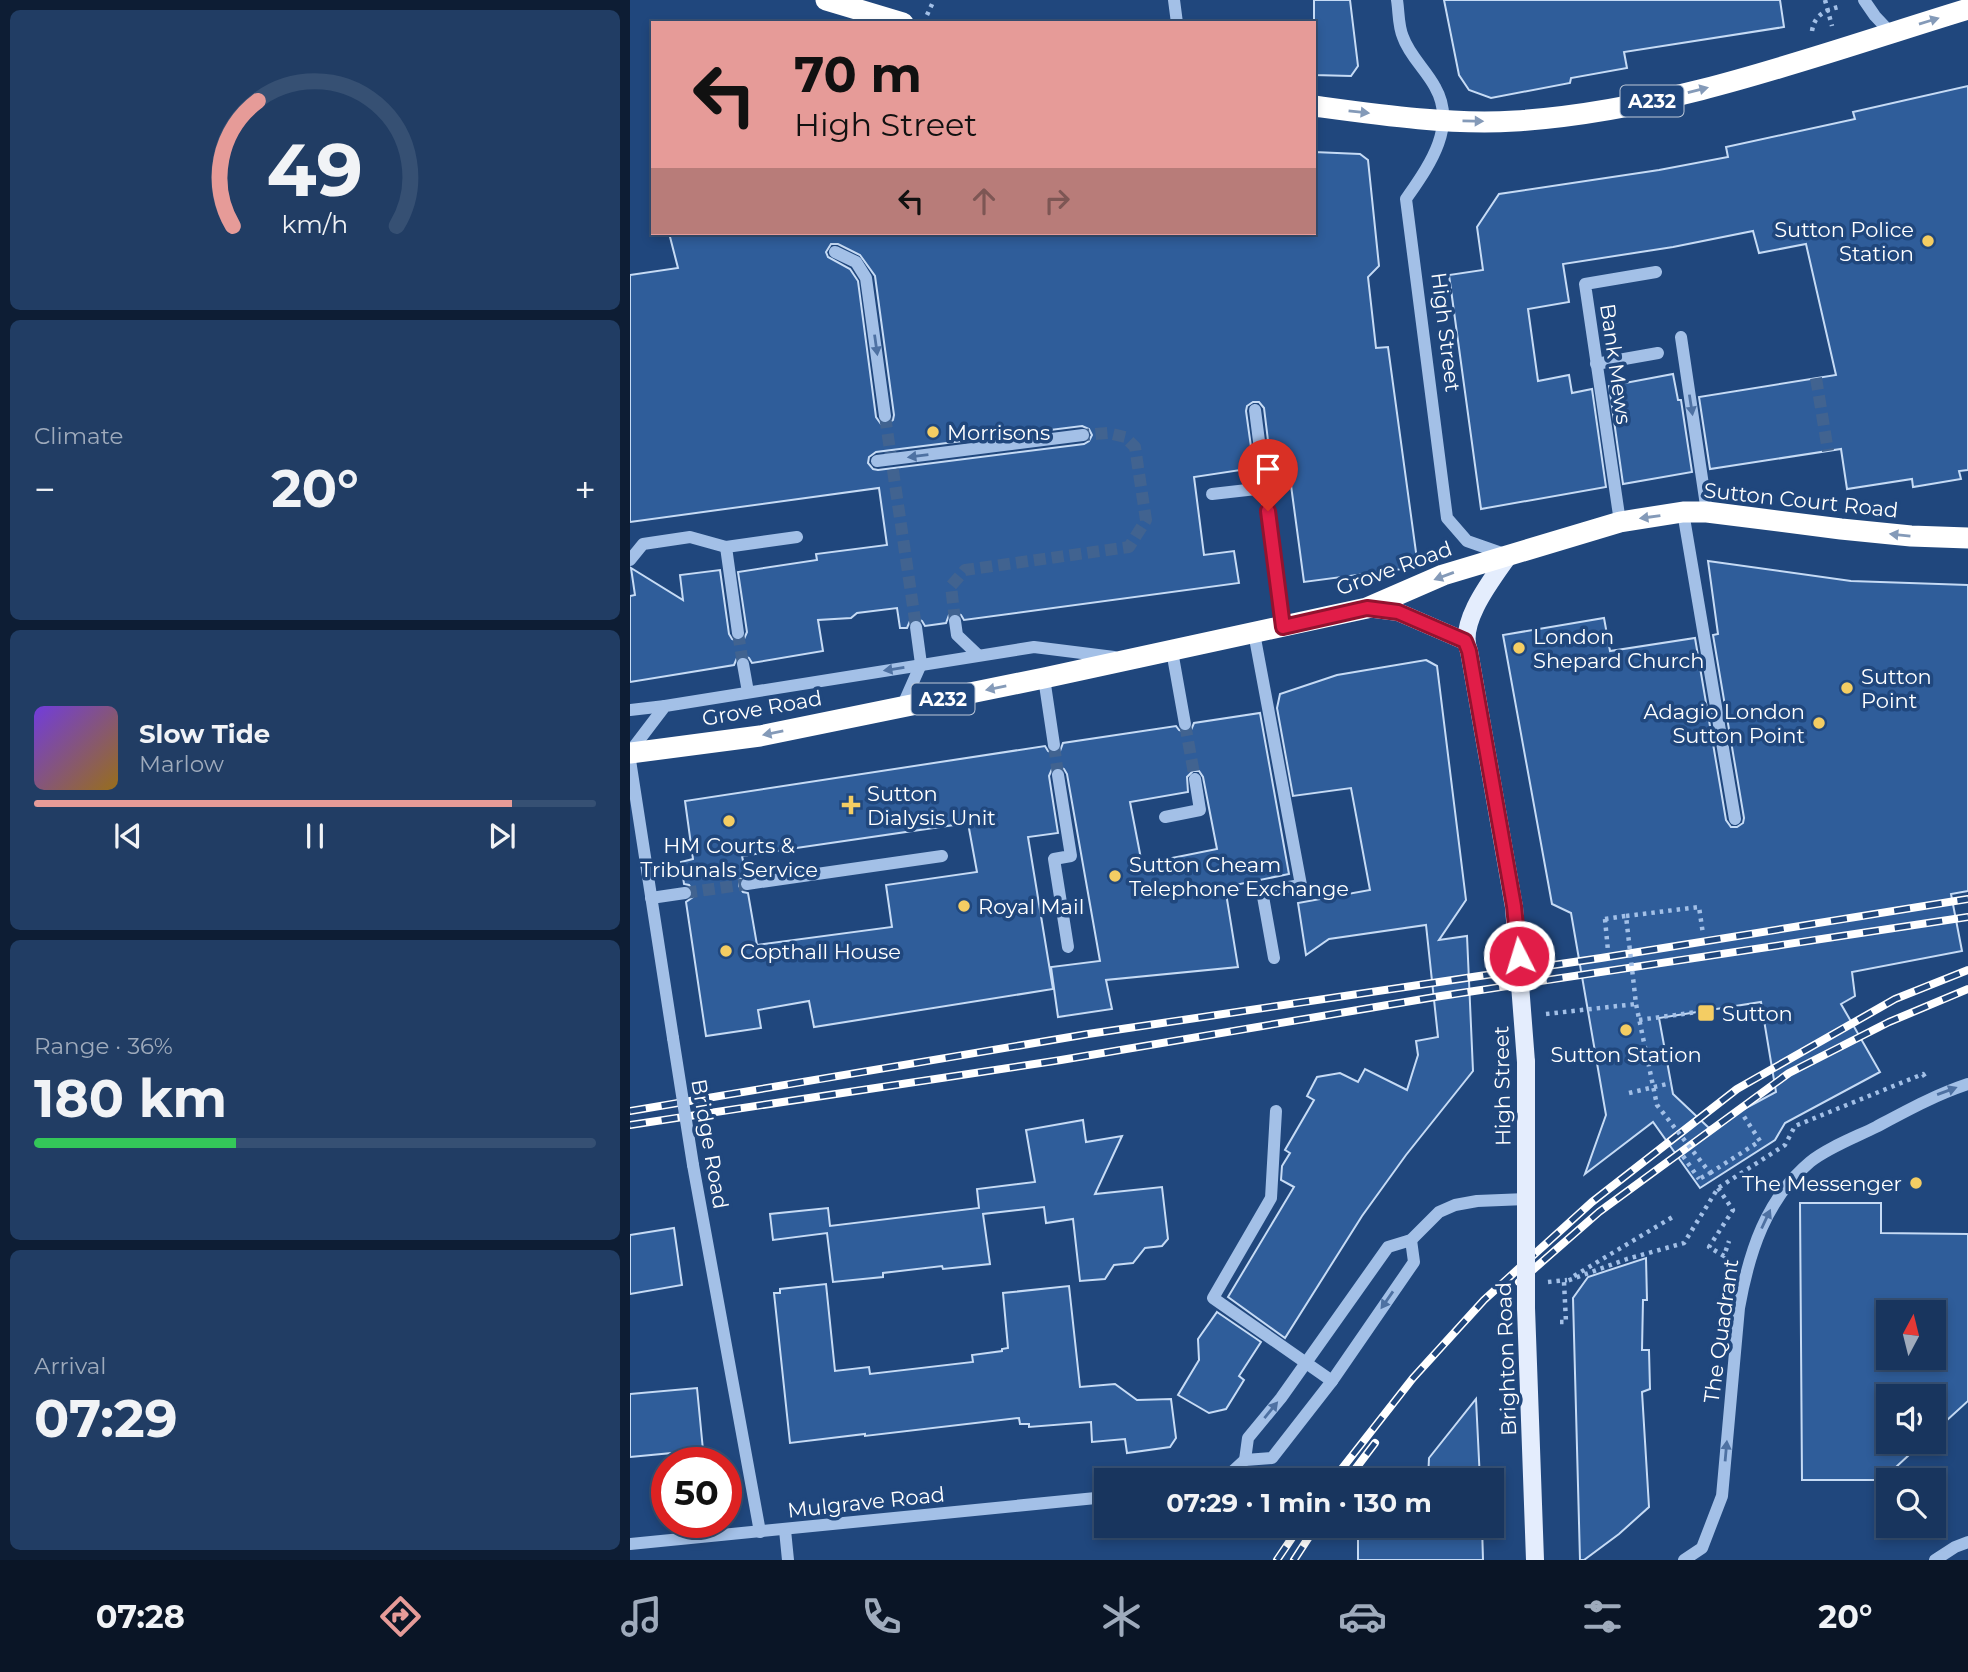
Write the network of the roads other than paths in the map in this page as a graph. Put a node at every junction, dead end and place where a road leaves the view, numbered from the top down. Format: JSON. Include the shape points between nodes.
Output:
{"nodes":[{"id":1,"x":826,"y":0,"type":"edge"},
{"id":2,"x":1174,"y":0,"type":"edge"},
{"id":3,"x":1397,"y":0,"type":"edge"},
{"id":4,"x":1864,"y":0,"type":"edge"},
{"id":5,"x":1968,"y":9,"type":"edge"},
{"id":6,"x":896,"y":21,"type":"edge"},
{"id":7,"x":1177,"y":21,"type":"edge"},
{"id":8,"x":1891,"y":33,"type":"junction"},
{"id":9,"x":1316,"y":106,"type":"edge"},
{"id":10,"x":1442,"y":120,"type":"junction"},
{"id":11,"x":835,"y":253,"type":"dead end"},
{"id":12,"x":1656,"y":272,"type":"dead end"},
{"id":13,"x":1681,"y":337,"type":"dead end"},
{"id":14,"x":1658,"y":354,"type":"dead end"},
{"id":15,"x":1596,"y":364,"type":"junction"},
{"id":16,"x":1255,"y":410,"type":"dead end"},
{"id":17,"x":885,"y":416,"type":"tunnel mouth"},
{"id":18,"x":1083,"y":435,"type":"tunnel mouth"},
{"id":19,"x":877,"y":461,"type":"dead end"},
{"id":20,"x":1265,"y":488,"type":"junction"},
{"id":21,"x":1212,"y":494,"type":"dead end"},
{"id":22,"x":1683,"y":512,"type":"junction"},
{"id":23,"x":1707,"y":512,"type":"junction"},
{"id":24,"x":1620,"y":522,"type":"junction"},
{"id":25,"x":797,"y":537,"type":"dead end"},
{"id":26,"x":1968,"y":538,"type":"edge"},
{"id":27,"x":726,"y":547,"type":"junction"},
{"id":28,"x":1509,"y":555,"type":"junction"},
{"id":29,"x":630,"y":561,"type":"edge"},
{"id":30,"x":1367,"y":608,"type":"junction"},
{"id":31,"x":955,"y":621,"type":"tunnel mouth"},
{"id":32,"x":916,"y":627,"type":"tunnel mouth"},
{"id":33,"x":1283,"y":627,"type":"junction"},
{"id":34,"x":738,"y":633,"type":"tunnel mouth"},
{"id":35,"x":1254,"y":633,"type":"junction"},
{"id":36,"x":1465,"y":641,"type":"junction"},
{"id":37,"x":1172,"y":651,"type":"junction"},
{"id":38,"x":978,"y":655,"type":"junction"},
{"id":39,"x":1132,"y":660,"type":"junction"},
{"id":40,"x":743,"y":664,"type":"tunnel mouth"},
{"id":41,"x":921,"y":664,"type":"junction"},
{"id":42,"x":1044,"y":678,"type":"junction"},
{"id":43,"x":748,"y":692,"type":"junction"},
{"id":44,"x":665,"y":706,"type":"junction"},
{"id":45,"x":902,"y":707,"type":"junction"},
{"id":46,"x":630,"y":710,"type":"edge"},
{"id":47,"x":1185,"y":724,"type":"tunnel mouth"},
{"id":48,"x":1054,"y":745,"type":"tunnel mouth"},
{"id":49,"x":630,"y":752,"type":"edge"},
{"id":50,"x":630,"y":760,"type":"edge"},
{"id":51,"x":1058,"y":775,"type":"tunnel mouth"},
{"id":52,"x":1195,"y":779,"type":"tunnel mouth"},
{"id":53,"x":1165,"y":817,"type":"dead end"},
{"id":54,"x":1735,"y":819,"type":"dead end"},
{"id":55,"x":942,"y":856,"type":"dead end"},
{"id":56,"x":747,"y":884,"type":"tunnel mouth"},
{"id":57,"x":685,"y":893,"type":"tunnel mouth"},
{"id":58,"x":652,"y":898,"type":"junction"},
{"id":59,"x":1068,"y":947,"type":"dead end"},
{"id":60,"x":1274,"y":958,"type":"dead end"},
{"id":61,"x":1968,"y":1084,"type":"edge"},
{"id":62,"x":1276,"y":1111,"type":"dead end"},
{"id":63,"x":1526,"y":1199,"type":"junction"},
{"id":64,"x":1411,"y":1240,"type":"junction"},
{"id":65,"x":1304,"y":1362,"type":"junction"},
{"id":66,"x":1332,"y":1381,"type":"junction"},
{"id":67,"x":1245,"y":1460,"type":"junction"},
{"id":68,"x":1236,"y":1468,"type":"edge"},
{"id":69,"x":1094,"y":1498,"type":"edge"},
{"id":70,"x":785,"y":1530,"type":"junction"},
{"id":71,"x":760,"y":1532,"type":"junction"},
{"id":72,"x":1968,"y":1542,"type":"edge"},
{"id":73,"x":630,"y":1545,"type":"edge"},
{"id":74,"x":788,"y":1560,"type":"edge"},
{"id":75,"x":1535,"y":1560,"type":"edge"},
{"id":76,"x":1684,"y":1560,"type":"edge"},
{"id":77,"x":1935,"y":1560,"type":"edge"}],
"edges":[{"from":1,"to":6,"type":"highway"},
{"from":2,"to":7,"type":"street"},
{"from":3,"to":10,"type":"street","name":"High Street","via":[[1402,37],[1436,88]]},
{"from":4,"to":8,"type":"street"},
{"from":8,"to":5,"type":"highway","number":"A232","one_way":true},
{"from":10,"to":8,"type":"highway","number":"A232","one_way":true,"via":[[1514,121],[1594,113],[1801,63]]},
{"from":9,"to":10,"type":"highway","number":"A232","one_way":true},
{"from":10,"to":28,"type":"street","name":"High Street","via":[[1441,139],[1430,164],[1406,200],[1447,518],[1467,541]]},
{"from":11,"to":17,"type":"street","one_way":true,"via":[[856,262],[866,278]]},
{"from":12,"to":15,"type":"street","name":"Bank Mews","via":[[1585,284]]},
{"from":13,"to":23,"type":"street","one_way":true},
{"from":14,"to":15,"type":"street"},
{"from":15,"to":24,"type":"street","name":"Bank Mews"},
{"from":16,"to":20,"type":"street"},
{"from":18,"to":19,"type":"street","one_way":true},
{"from":20,"to":21,"type":"street"},
{"from":20,"to":33,"type":"street"},
{"from":22,"to":23,"type":"highway","name":"Sutton Court Road","number":"A232"},
{"from":22,"to":24,"type":"highway","name":"Sutton Court Road","number":"A232","one_way":true},
{"from":22,"to":54,"type":"street"},
{"from":26,"to":23,"type":"highway","name":"Sutton Court Road","number":"A232","one_way":true},
{"from":24,"to":28,"type":"highway","name":"Sutton Court Road","number":"A232"},
{"from":25,"to":27,"type":"street"},
{"from":27,"to":29,"type":"street","via":[[690,537],[643,544]]},
{"from":27,"to":34,"type":"street"},
{"from":28,"to":30,"type":"highway","name":"Grove Road","number":"A232","one_way":true,"via":[[1443,575]]},
{"from":28,"to":36,"type":"main road","via":[[1485,589]]},
{"from":30,"to":33,"type":"highway","name":"Grove Road","number":"A232"},
{"from":30,"to":36,"type":"main road","via":[[1398,612]]},
{"from":31,"to":38,"type":"street","via":[[957,635]]},
{"from":32,"to":41,"type":"street"},
{"from":33,"to":35,"type":"highway","name":"Grove Road","number":"A232"},
{"from":35,"to":37,"type":"highway","name":"Grove Road","number":"A232"},
{"from":35,"to":60,"type":"street","via":[[1301,885],[1262,891]]},
{"from":36,"to":63,"type":"main road","name":"High Street","bridge":true,"via":[[1514,906],[1526,1062]]},
{"from":37,"to":39,"type":"highway","name":"Grove Road","number":"A232"},
{"from":37,"to":47,"type":"street"},
{"from":38,"to":39,"type":"street","name":"Grove Road","via":[[1034,647]]},
{"from":38,"to":41,"type":"street","name":"Grove Road"},
{"from":39,"to":42,"type":"highway","name":"Grove Road","number":"A232"},
{"from":40,"to":43,"type":"street"},
{"from":41,"to":43,"type":"street","name":"Grove Road","one_way":true},
{"from":41,"to":45,"type":"street"},
{"from":42,"to":45,"type":"highway","name":"Grove Road","number":"A232","one_way":true},
{"from":42,"to":48,"type":"street"},
{"from":43,"to":44,"type":"street","name":"Grove Road"},
{"from":44,"to":46,"type":"street","name":"Grove Road"},
{"from":44,"to":49,"type":"street","name":"Grove Road"},
{"from":45,"to":49,"type":"highway","name":"Grove Road","number":"A232","one_way":true,"via":[[760,736]]},
{"from":50,"to":58,"type":"street","name":"Bridge Road"},
{"from":51,"to":59,"type":"street","via":[[1071,856],[1054,859]]},
{"from":52,"to":53,"type":"street","via":[[1200,810]]},
{"from":55,"to":56,"type":"street"},
{"from":57,"to":58,"type":"street"},
{"from":58,"to":71,"type":"street","name":"Bridge Road","bridge":true,"via":[[693,1165]]},
{"from":76,"to":61,"type":"street","name":"The Quadrant","one_way":true,"via":[[1702,1548],[1722,1496],[1745,1277],[1752,1248],[1776,1198],[1811,1161],[1938,1094]]},
{"from":62,"to":65,"type":"street","via":[[1271,1198],[1213,1298]]},
{"from":63,"to":64,"type":"street","via":[[1455,1205],[1439,1212]]},
{"from":63,"to":75,"type":"main road","name":"Brighton Road","bridge":true},
{"from":64,"to":65,"type":"street","via":[[1388,1247]]},
{"from":64,"to":66,"type":"street","one_way":true,"via":[[1414,1262]]},
{"from":65,"to":66,"type":"street"},
{"from":67,"to":65,"type":"street","one_way":true,"via":[[1248,1438]]},
{"from":66,"to":67,"type":"street","via":[[1272,1458]]},
{"from":67,"to":68,"type":"street"},
{"from":69,"to":70,"type":"street","name":"Mulgrave Road"},
{"from":70,"to":71,"type":"street","name":"Mulgrave Road"},
{"from":70,"to":74,"type":"street"},
{"from":71,"to":73,"type":"street","name":"Mulgrave Road"},
{"from":72,"to":77,"type":"street"}]}
